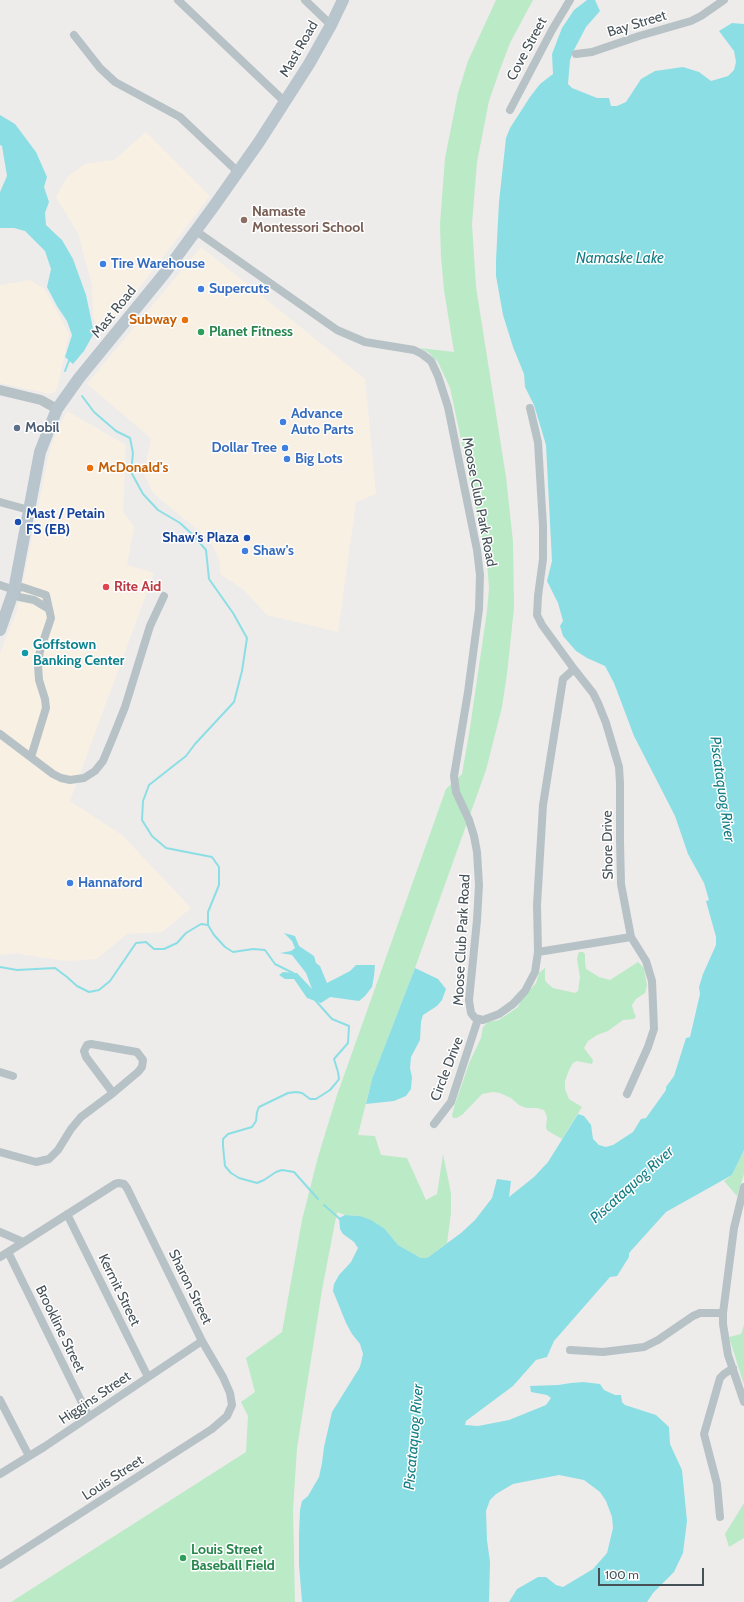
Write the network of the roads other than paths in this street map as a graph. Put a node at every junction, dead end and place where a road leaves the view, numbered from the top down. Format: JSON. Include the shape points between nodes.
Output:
{"nodes":[{"id":1,"x":305,"y":0,"type":"edge"},
{"id":2,"x":343,"y":0,"type":"edge"},
{"id":3,"x":570,"y":0,"type":"edge"},
{"id":4,"x":724,"y":0,"type":"edge"},
{"id":5,"x":181,"y":1,"type":"edge"},
{"id":6,"x":331,"y":25,"type":"junction"},
{"id":7,"x":74,"y":35,"type":"dead end"},
{"id":8,"x":576,"y":54,"type":"dead end"},
{"id":9,"x":285,"y":102,"type":"junction"},
{"id":10,"x":510,"y":110,"type":"dead end"},
{"id":11,"x":238,"y":172,"type":"junction"},
{"id":12,"x":196,"y":231,"type":"junction"},
{"id":13,"x":0,"y":390,"type":"edge"},
{"id":14,"x":57,"y":408,"type":"junction"},
{"id":15,"x":530,"y":408,"type":"dead end"},
{"id":16,"x":0,"y":502,"type":"edge"},
{"id":17,"x":29,"y":510,"type":"junction"},
{"id":18,"x":0,"y":585,"type":"edge"},
{"id":19,"x":14,"y":590,"type":"junction"},
{"id":20,"x":164,"y":596,"type":"dead end"},
{"id":21,"x":49,"y":609,"type":"junction"},
{"id":22,"x":0,"y":630,"type":"edge"},
{"id":23,"x":574,"y":669,"type":"junction"},
{"id":24,"x":0,"y":734,"type":"edge"},
{"id":25,"x":31,"y":757,"type":"junction"},
{"id":26,"x":631,"y":937,"type":"junction"},
{"id":27,"x":538,"y":952,"type":"junction"},
{"id":28,"x":478,"y":1019,"type":"junction"},
{"id":29,"x":0,"y":1072,"type":"edge"},
{"id":30,"x":13,"y":1076,"type":"dead end"},
{"id":31,"x":113,"y":1093,"type":"junction"},
{"id":32,"x":627,"y":1094,"type":"dead end"},
{"id":33,"x":434,"y":1124,"type":"dead end"},
{"id":34,"x":0,"y":1152,"type":"edge"},
{"id":35,"x":744,"y":1187,"type":"edge"},
{"id":36,"x":67,"y":1214,"type":"junction"},
{"id":37,"x":0,"y":1232,"type":"edge"},
{"id":38,"x":23,"y":1242,"type":"junction"},
{"id":39,"x":8,"y":1252,"type":"junction"},
{"id":40,"x":0,"y":1257,"type":"edge"},
{"id":41,"x":723,"y":1313,"type":"junction"},
{"id":42,"x":202,"y":1341,"type":"junction"},
{"id":43,"x":570,"y":1350,"type":"dead end"},
{"id":44,"x":733,"y":1368,"type":"junction"},
{"id":45,"x":148,"y":1377,"type":"junction"},
{"id":46,"x":0,"y":1400,"type":"edge"},
{"id":47,"x":744,"y":1402,"type":"edge"},
{"id":48,"x":232,"y":1405,"type":"joint"},
{"id":49,"x":89,"y":1417,"type":"junction"},
{"id":50,"x":29,"y":1456,"type":"junction"},
{"id":51,"x":0,"y":1474,"type":"edge"},
{"id":52,"x":720,"y":1516,"type":"dead end"},
{"id":53,"x":0,"y":1565,"type":"edge"}],
"edges":[{"from":1,"to":6,"type":"street"},
{"from":2,"to":6,"type":"main road","name":"Mast Road"},
{"from":3,"to":10,"type":"street","name":"Cove Street"},
{"from":4,"to":8,"type":"street","name":"Bay Street","via":[[691,21],[617,42],[592,52]]},
{"from":5,"to":9,"type":"street"},
{"from":6,"to":9,"type":"main road","name":"Mast Road"},
{"from":7,"to":11,"type":"street","via":[[100,68],[115,82],[180,117]]},
{"from":9,"to":11,"type":"main road","name":"Mast Road"},
{"from":11,"to":12,"type":"main road","name":"Mast Road"},
{"from":12,"to":14,"type":"main road","name":"Mast Road"},
{"from":12,"to":28,"type":"street","name":"Moose Club Park Road","via":[[337,330],[365,342],[414,350],[431,361],[438,376],[448,407],[480,575],[477,624],[454,776],[456,792],[474,836],[478,861],[477,920],[469,1000],[471,1013]]},
{"from":13,"to":14,"type":"street","via":[[41,400]]},
{"from":14,"to":17,"type":"main road","name":"Mast Road","via":[[40,452]]},
{"from":15,"to":23,"type":"street","via":[[538,442],[543,526],[543,559],[537,615]]},
{"from":16,"to":17,"type":"street"},
{"from":17,"to":19,"type":"main road","name":"Mast Road"},
{"from":18,"to":19,"type":"street"},
{"from":19,"to":21,"type":"street","via":[[19,597],[34,600]]},
{"from":19,"to":21,"type":"street","via":[[22,587],[46,595]]},
{"from":19,"to":22,"type":"main road","name":"Mast Road"},
{"from":20,"to":25,"type":"street","via":[[150,626],[125,707],[100,767],[90,776],[70,780],[53,774]]},
{"from":21,"to":25,"type":"street","via":[[51,618],[38,665],[46,708]]},
{"from":23,"to":26,"type":"street","name":"Shore Drive","via":[[598,703],[619,767],[620,868]]},
{"from":23,"to":27,"type":"street","name":"Moose Club Park Road","via":[[563,679],[543,805],[537,905]]},
{"from":24,"to":25,"type":"street"},
{"from":26,"to":27,"type":"street"},
{"from":26,"to":32,"type":"street","via":[[651,973],[654,1022],[652,1037]]},
{"from":27,"to":28,"type":"street","name":"Moose Club Park Road","via":[[532,978],[519,998],[494,1017]]},
{"from":28,"to":33,"type":"street","name":"Circle Drive","via":[[451,1102]]},
{"from":29,"to":30,"type":"street"},
{"from":31,"to":31,"type":"street","via":[[141,1070],[141,1057],[133,1051],[86,1045],[84,1054]]},
{"from":31,"to":34,"type":"street","via":[[78,1121],[49,1159],[36,1162]]},
{"from":35,"to":41,"type":"street","via":[[734,1228]]},
{"from":36,"to":38,"type":"street"},
{"from":36,"to":42,"type":"street","name":"Sharon Street","via":[[115,1184],[121,1183],[127,1188]]},
{"from":36,"to":45,"type":"street","name":"Kermit Street"},
{"from":37,"to":38,"type":"street"},
{"from":38,"to":39,"type":"street"},
{"from":39,"to":40,"type":"street"},
{"from":39,"to":49,"type":"street","name":"Brookline Street"},
{"from":41,"to":43,"type":"street","via":[[700,1313],[692,1316],[658,1340],[644,1346],[603,1352]]},
{"from":41,"to":44,"type":"street","via":[[728,1355]]},
{"from":42,"to":45,"type":"street","name":"Higgins Street"},
{"from":42,"to":48,"type":"street","name":"Sharon Street","via":[[228,1387]]},
{"from":44,"to":47,"type":"street"},
{"from":44,"to":52,"type":"street","via":[[720,1378],[704,1434],[717,1484]]},
{"from":45,"to":49,"type":"street","name":"Higgins Street"},
{"from":46,"to":50,"type":"street"},
{"from":48,"to":53,"type":"street","name":"Louis Street","via":[[227,1416],[212,1429]]},
{"from":49,"to":50,"type":"street","name":"Higgins Street"},
{"from":50,"to":51,"type":"street","name":"Higgins Street"}]}
